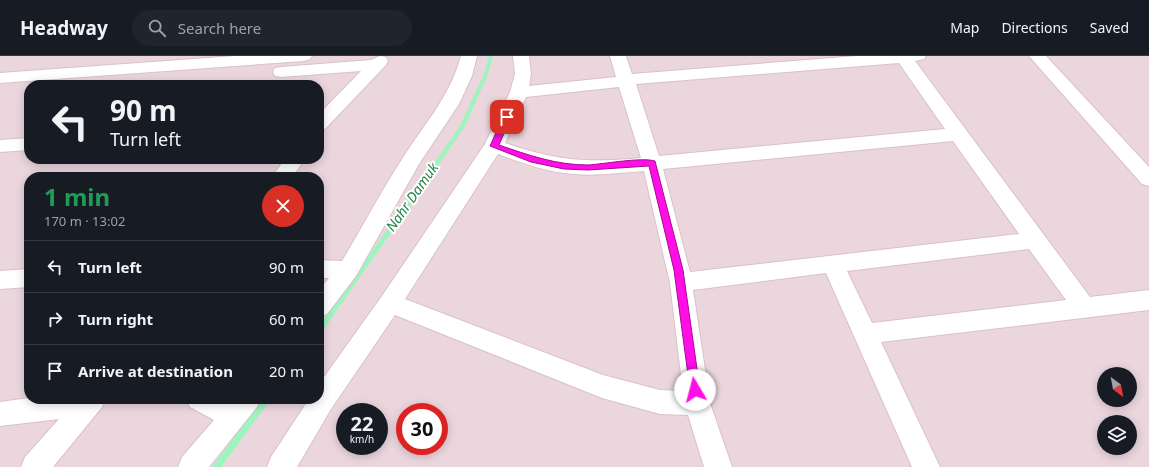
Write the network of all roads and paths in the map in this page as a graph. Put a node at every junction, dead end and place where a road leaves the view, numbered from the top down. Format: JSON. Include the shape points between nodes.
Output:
{"nodes":[{"id":1,"x":57,"y":56,"type":"edge"},
{"id":2,"x":304,"y":56,"type":"edge"},
{"id":3,"x":469,"y":56,"type":"edge"},
{"id":4,"x":521,"y":56,"type":"edge"},
{"id":5,"x":618,"y":56,"type":"edge"},
{"id":6,"x":1037,"y":56,"type":"edge"},
{"id":7,"x":910,"y":57,"type":"edge"},
{"id":8,"x":260,"y":58,"type":"edge"},
{"id":9,"x":380,"y":61,"type":"edge"},
{"id":10,"x":45,"y":75,"type":"junction"},
{"id":11,"x":0,"y":78,"type":"edge"},
{"id":12,"x":158,"y":80,"type":"edge"},
{"id":13,"x":626,"y":80,"type":"junction"},
{"id":14,"x":24,"y":90,"type":"edge"},
{"id":15,"x":0,"y":92,"type":"edge"},
{"id":16,"x":519,"y":92,"type":"junction"},
{"id":17,"x":324,"y":118,"type":"edge"},
{"id":18,"x":958,"y":134,"type":"junction"},
{"id":19,"x":24,"y":144,"type":"edge"},
{"id":20,"x":0,"y":146,"type":"edge"},
{"id":21,"x":494,"y":146,"type":"junction"},
{"id":22,"x":652,"y":163,"type":"junction"},
{"id":23,"x":1149,"y":179,"type":"edge"},
{"id":24,"x":1034,"y":240,"type":"junction"},
{"id":25,"x":833,"y":264,"type":"junction"},
{"id":26,"x":324,"y":269,"type":"edge"},
{"id":27,"x":348,"y":270,"type":"junction"},
{"id":28,"x":24,"y":278,"type":"edge"},
{"id":29,"x":0,"y":280,"type":"edge"},
{"id":30,"x":681,"y":284,"type":"junction"},
{"id":31,"x":1149,"y":300,"type":"edge"},
{"id":32,"x":324,"y":301,"type":"edge"},
{"id":33,"x":390,"y":303,"type":"junction"},
{"id":34,"x":1084,"y":308,"type":"junction"},
{"id":35,"x":866,"y":334,"type":"junction"},
{"id":36,"x":324,"y":398,"type":"edge"},
{"id":37,"x":697,"y":403,"type":"junction"},
{"id":38,"x":70,"y":404,"type":"edge"},
{"id":39,"x":88,"y":404,"type":"edge"},
{"id":40,"x":222,"y":404,"type":"edge"},
{"id":41,"x":320,"y":404,"type":"edge"},
{"id":42,"x":241,"y":408,"type":"edge"},
{"id":43,"x":0,"y":414,"type":"edge"},
{"id":44,"x":35,"y":467,"type":"edge"},
{"id":45,"x":192,"y":467,"type":"edge"},
{"id":46,"x":281,"y":467,"type":"edge"},
{"id":47,"x":718,"y":467,"type":"edge"},
{"id":48,"x":926,"y":467,"type":"edge"}],
"edges":[{"from":1,"to":10,"type":"street"},
{"from":2,"to":8,"type":"street"},
{"from":3,"to":27,"type":"street","via":[[464,76],[450,104],[411,161]]},
{"from":4,"to":16,"type":"street"},
{"from":5,"to":13,"type":"street"},
{"from":6,"to":23,"type":"street"},
{"from":7,"to":13,"type":"street"},
{"from":7,"to":18,"type":"street"},
{"from":8,"to":10,"type":"street"},
{"from":9,"to":12,"type":"street"},
{"from":9,"to":17,"type":"street"},
{"from":10,"to":11,"type":"street"},
{"from":13,"to":16,"type":"street"},
{"from":13,"to":22,"type":"street"},
{"from":14,"to":15,"type":"street"},
{"from":16,"to":21,"type":"street"},
{"from":18,"to":22,"type":"street"},
{"from":18,"to":24,"type":"street"},
{"from":19,"to":20,"type":"street"},
{"from":21,"to":22,"type":"street","via":[[534,160],[564,166]]},
{"from":21,"to":33,"type":"street"},
{"from":22,"to":30,"type":"street"},
{"from":24,"to":25,"type":"street"},
{"from":24,"to":34,"type":"street"},
{"from":25,"to":30,"type":"street"},
{"from":25,"to":35,"type":"street"},
{"from":26,"to":27,"type":"street"},
{"from":27,"to":32,"type":"street"},
{"from":28,"to":29,"type":"street"},
{"from":30,"to":37,"type":"street"},
{"from":31,"to":34,"type":"street"},
{"from":33,"to":36,"type":"street"},
{"from":33,"to":37,"type":"street","via":[[602,386],[660,402]]},
{"from":34,"to":35,"type":"street"},
{"from":35,"to":48,"type":"street"},
{"from":37,"to":47,"type":"street"},
{"from":38,"to":43,"type":"street"},
{"from":39,"to":44,"type":"street"},
{"from":40,"to":42,"type":"street"},
{"from":41,"to":46,"type":"street"},
{"from":42,"to":45,"type":"street"}]}
